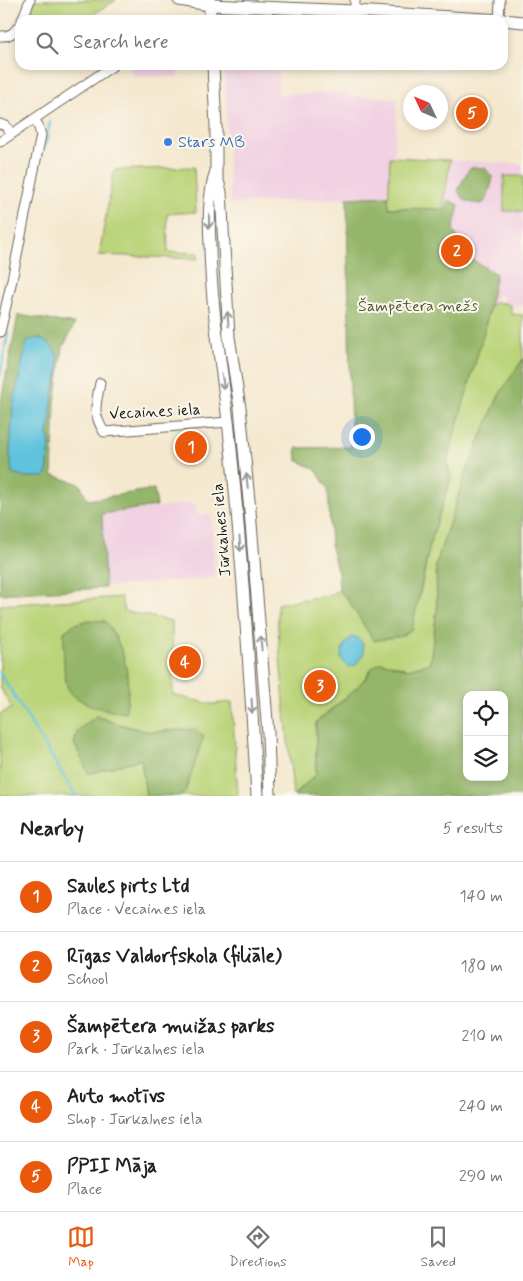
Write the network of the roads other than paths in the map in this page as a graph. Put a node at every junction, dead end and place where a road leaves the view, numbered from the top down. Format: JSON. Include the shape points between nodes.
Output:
{"nodes":[{"id":1,"x":30,"y":0,"type":"edge"},
{"id":2,"x":179,"y":0,"type":"edge"},
{"id":3,"x":500,"y":0,"type":"edge"},
{"id":4,"x":210,"y":2,"type":"edge"},
{"id":5,"x":355,"y":6,"type":"edge"},
{"id":6,"x":24,"y":15,"type":"edge"},
{"id":7,"x":210,"y":15,"type":"edge"},
{"id":8,"x":449,"y":15,"type":"edge"},
{"id":9,"x":501,"y":15,"type":"edge"},
{"id":10,"x":508,"y":21,"type":"edge"},
{"id":11,"x":523,"y":22,"type":"edge"},
{"id":12,"x":15,"y":32,"type":"edge"},
{"id":13,"x":0,"y":36,"type":"edge"},
{"id":14,"x":107,"y":70,"type":"edge"},
{"id":15,"x":213,"y":70,"type":"edge"},
{"id":16,"x":34,"y":119,"type":"junction"},
{"id":17,"x":0,"y":124,"type":"edge"},
{"id":18,"x":12,"y":134,"type":"junction"},
{"id":19,"x":0,"y":142,"type":"edge"},
{"id":20,"x":216,"y":173,"type":"junction"},
{"id":21,"x":0,"y":332,"type":"edge"},
{"id":22,"x":100,"y":383,"type":"dead end"},
{"id":23,"x":228,"y":422,"type":"junction"},
{"id":24,"x":257,"y":796,"type":"edge"},
{"id":25,"x":270,"y":796,"type":"edge"}],
"edges":[{"from":1,"to":6,"type":"street"},
{"from":2,"to":4,"type":"street"},
{"from":3,"to":9,"type":"street"},
{"from":4,"to":5,"type":"street"},
{"from":4,"to":7,"type":"street"},
{"from":5,"to":8,"type":"street"},
{"from":10,"to":11,"type":"street"},
{"from":12,"to":13,"type":"street"},
{"from":14,"to":16,"type":"street"},
{"from":15,"to":20,"type":"street","name":"Jūrkalnes iela"},
{"from":16,"to":18,"type":"street"},
{"from":16,"to":21,"type":"street","via":[[41,135]]},
{"from":17,"to":18,"type":"street"},
{"from":18,"to":19,"type":"street"},
{"from":20,"to":23,"type":"street","name":"Jūrkalnes iela","one_way":true,"via":[[210,192],[210,276]]},
{"from":25,"to":20,"type":"street","name":"Jūrkalnes iela","one_way":true,"via":[[250,511],[229,338],[221,192]]},
{"from":22,"to":23,"type":"street","name":"Vecaines iela","via":[[95,413],[104,432]]},
{"from":23,"to":24,"type":"street","name":"Jūrkalnes iela","one_way":true,"via":[[252,695]]}]}
